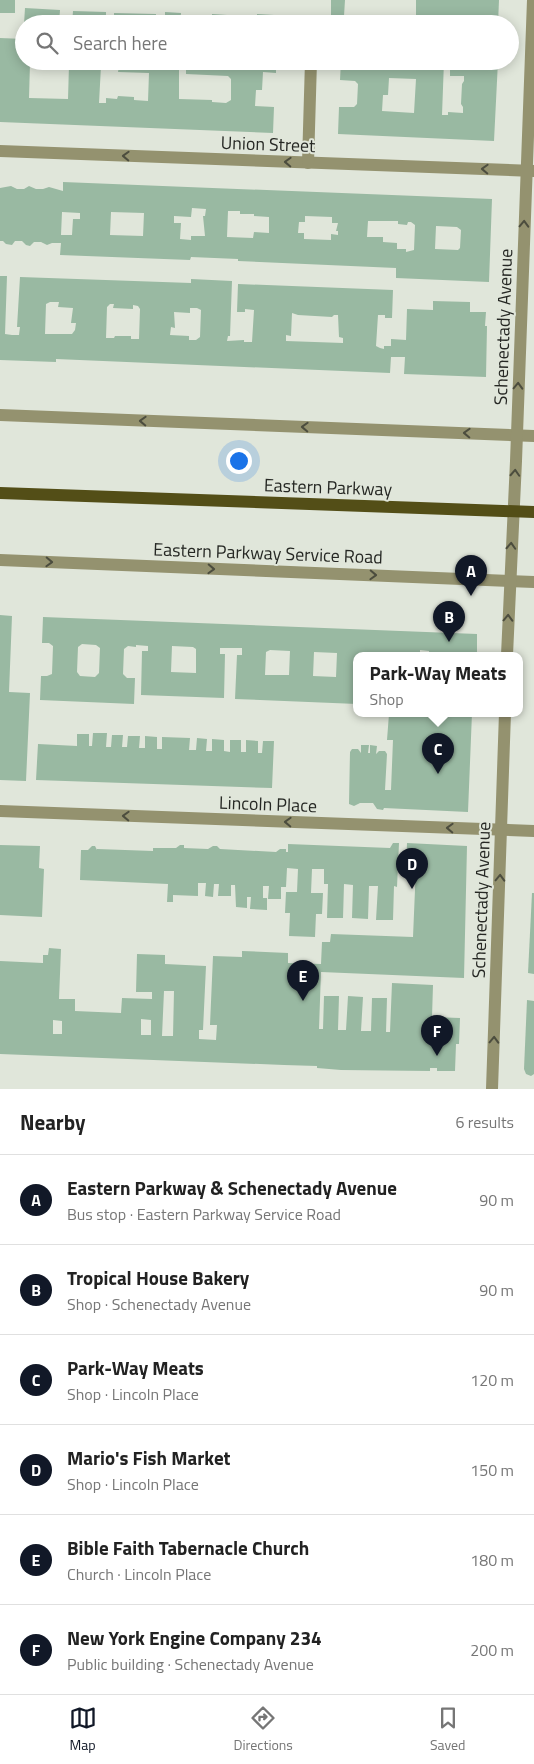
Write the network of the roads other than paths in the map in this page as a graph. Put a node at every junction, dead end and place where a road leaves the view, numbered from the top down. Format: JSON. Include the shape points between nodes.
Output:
{"nodes":[{"id":1,"x":532,"y":0,"type":"edge"},
{"id":2,"x":311,"y":70,"type":"edge"},
{"id":3,"x":0,"y":151,"type":"edge"},
{"id":4,"x":308,"y":163,"type":"junction"},
{"id":5,"x":530,"y":171,"type":"edge"},
{"id":6,"x":0,"y":415,"type":"edge"},
{"id":7,"x":516,"y":435,"type":"junction"},
{"id":8,"x":534,"y":436,"type":"edge"},
{"id":9,"x":0,"y":493,"type":"edge"},
{"id":10,"x":513,"y":512,"type":"junction"},
{"id":11,"x":534,"y":512,"type":"edge"},
{"id":12,"x":0,"y":560,"type":"edge"},
{"id":13,"x":510,"y":581,"type":"junction"},
{"id":14,"x":534,"y":582,"type":"edge"},
{"id":15,"x":507,"y":652,"type":"edge"},
{"id":16,"x":505,"y":717,"type":"edge"},
{"id":17,"x":0,"y":811,"type":"edge"},
{"id":18,"x":501,"y":830,"type":"junction"},
{"id":19,"x":534,"y":832,"type":"edge"},
{"id":20,"x":492,"y":1089,"type":"edge"}],
"edges":[{"from":1,"to":5,"type":"street","name":"Schenectady Avenue"},
{"from":2,"to":4,"type":"street"},
{"from":4,"to":3,"type":"street","name":"Union Street","one_way":true},
{"from":5,"to":4,"type":"street","name":"Union Street","one_way":true},
{"from":7,"to":5,"type":"street","name":"Schenectady Avenue","one_way":true},
{"from":7,"to":6,"type":"street","one_way":true},
{"from":7,"to":8,"type":"street"},
{"from":10,"to":7,"type":"street","name":"Schenectady Avenue","one_way":true},
{"from":9,"to":10,"type":"main road","name":"Eastern Parkway"},
{"from":10,"to":11,"type":"main road","name":"Eastern Parkway"},
{"from":13,"to":10,"type":"street","name":"Schenectady Avenue","one_way":true},
{"from":12,"to":13,"type":"street","name":"Eastern Parkway Service Road","one_way":true},
{"from":13,"to":14,"type":"street","name":"Eastern Parkway Service Road"},
{"from":15,"to":13,"type":"street","name":"Schenectady Avenue","one_way":true},
{"from":16,"to":18,"type":"street","name":"Schenectady Avenue"},
{"from":18,"to":17,"type":"street","name":"Lincoln Place","one_way":true},
{"from":18,"to":19,"type":"street","name":"Lincoln Place"},
{"from":20,"to":18,"type":"street","name":"Schenectady Avenue","one_way":true}]}
